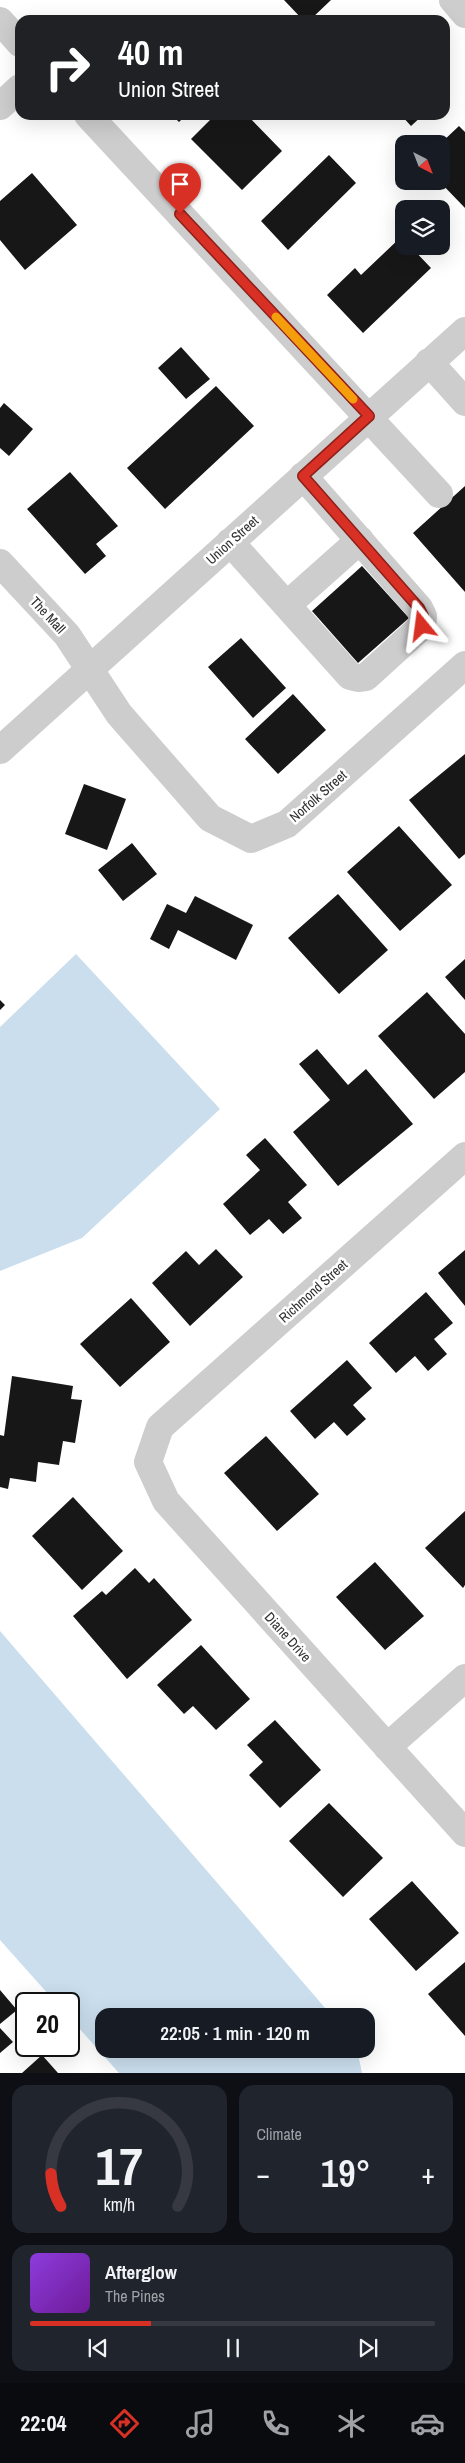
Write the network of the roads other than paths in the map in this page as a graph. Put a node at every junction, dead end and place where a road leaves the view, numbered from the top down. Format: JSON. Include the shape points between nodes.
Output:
{"nodes":[{"id":1,"x":453,"y":0,"type":"edge"},
{"id":2,"x":465,"y":14,"type":"edge"},
{"id":3,"x":0,"y":21,"type":"edge"},
{"id":4,"x":15,"y":38,"type":"edge"},
{"id":5,"x":15,"y":92,"type":"edge"},
{"id":6,"x":0,"y":106,"type":"edge"},
{"id":7,"x":93,"y":120,"type":"edge"},
{"id":8,"x":465,"y":331,"type":"edge"},
{"id":9,"x":429,"y":362,"type":"junction"},
{"id":10,"x":465,"y":402,"type":"edge"},
{"id":11,"x":369,"y":416,"type":"junction"},
{"id":12,"x":303,"y":476,"type":"junction"},
{"id":13,"x":439,"y":494,"type":"dead end"},
{"id":14,"x":360,"y":540,"type":"junction"},
{"id":15,"x":230,"y":542,"type":"junction"},
{"id":16,"x":0,"y":563,"type":"edge"},
{"id":17,"x":287,"y":605,"type":"junction"},
{"id":18,"x":465,"y":666,"type":"edge"},
{"id":19,"x":89,"y":671,"type":"junction"},
{"id":20,"x":0,"y":750,"type":"edge"},
{"id":21,"x":465,"y":1156,"type":"edge"},
{"id":22,"x":160,"y":1426,"type":"joint"},
{"id":23,"x":465,"y":1678,"type":"edge"},
{"id":24,"x":387,"y":1747,"type":"junction"},
{"id":25,"x":465,"y":1833,"type":"edge"}],
"edges":[{"from":1,"to":2,"type":"street"},
{"from":3,"to":4,"type":"street"},
{"from":5,"to":6,"type":"street"},
{"from":7,"to":11,"type":"street"},
{"from":8,"to":9,"type":"street","name":"Union Street"},
{"from":9,"to":10,"type":"street"},
{"from":9,"to":11,"type":"street","name":"Union Street"},
{"from":11,"to":12,"type":"street","name":"Union Street"},
{"from":11,"to":13,"type":"street"},
{"from":12,"to":14,"type":"street"},
{"from":12,"to":15,"type":"street","name":"Union Street"},
{"from":14,"to":17,"type":"street"},
{"from":14,"to":17,"type":"street","via":[[423,616],[422,626],[366,677],[350,676]]},
{"from":15,"to":17,"type":"street"},
{"from":15,"to":19,"type":"street","name":"Union Street"},
{"from":16,"to":19,"type":"street","name":"The Mall","via":[[67,635]]},
{"from":18,"to":19,"type":"street","name":"Norfolk Street","via":[[287,824],[251,840],[210,818],[119,714]]},
{"from":19,"to":20,"type":"street","name":"Union Street"},
{"from":21,"to":22,"type":"street","name":"Richmond Street"},
{"from":22,"to":24,"type":"street","name":"Diane Drive","via":[[148,1462],[166,1501]]},
{"from":23,"to":24,"type":"street"},
{"from":24,"to":25,"type":"street","name":"Diane Drive"}]}
